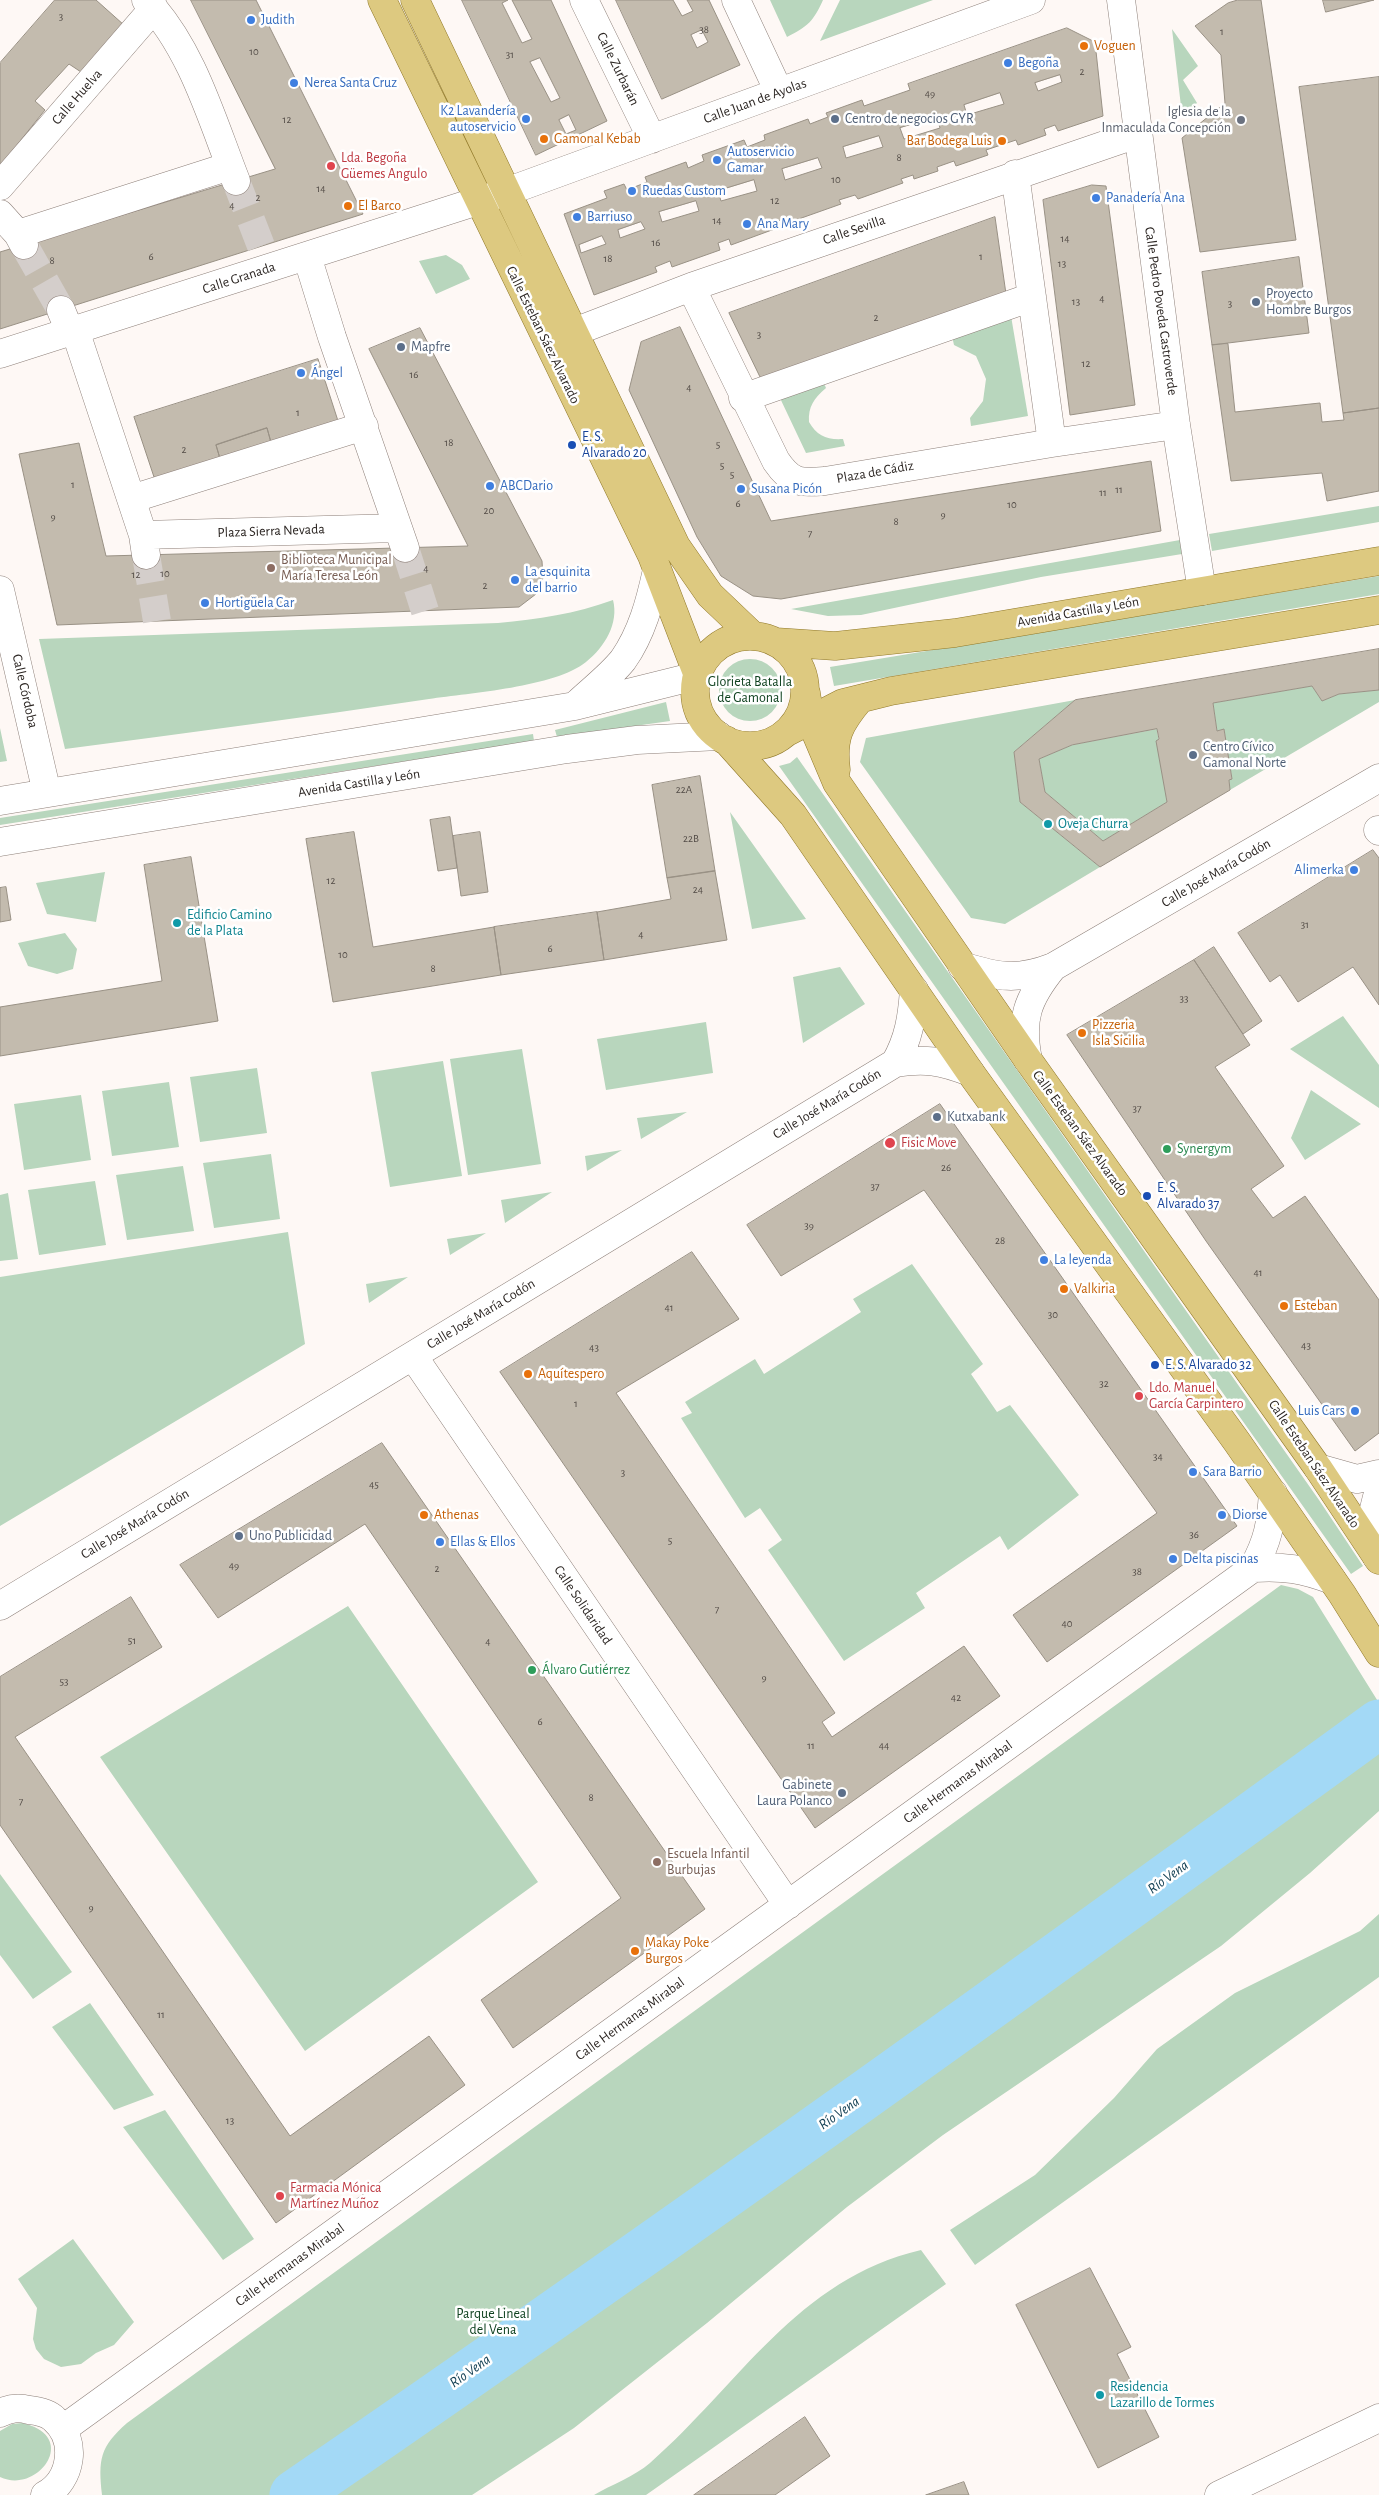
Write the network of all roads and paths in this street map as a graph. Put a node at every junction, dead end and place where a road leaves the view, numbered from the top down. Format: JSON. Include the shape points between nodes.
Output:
{"nodes":[{"id":1,"x":382,"y":0,"type":"edge"},
{"id":2,"x":415,"y":0,"type":"edge"},
{"id":3,"x":584,"y":0,"type":"edge"},
{"id":4,"x":736,"y":0,"type":"edge"},
{"id":5,"x":1031,"y":0,"type":"edge"},
{"id":6,"x":1121,"y":0,"type":"edge"},
{"id":7,"x":150,"y":4,"type":"edge"},
{"id":8,"x":779,"y":92,"type":"junction"},
{"id":9,"x":1137,"y":134,"type":"junction"},
{"id":10,"x":652,"y":139,"type":"junction"},
{"id":11,"x":1016,"y":174,"type":"junction"},
{"id":12,"x":0,"y":186,"type":"edge"},
{"id":13,"x":506,"y":192,"type":"junction"},
{"id":14,"x":479,"y":201,"type":"junction"},
{"id":15,"x":14,"y":231,"type":"edge"},
{"id":16,"x":307,"y":256,"type":"junction"},
{"id":17,"x":690,"y":287,"type":"junction"},
{"id":18,"x":1032,"y":297,"type":"junction"},
{"id":19,"x":68,"y":324,"type":"junction"},
{"id":20,"x":574,"y":332,"type":"junction"},
{"id":21,"x":0,"y":354,"type":"edge"},
{"id":22,"x":743,"y":398,"type":"junction"},
{"id":23,"x":1176,"y":425,"type":"junction"},
{"id":24,"x":364,"y":426,"type":"junction"},
{"id":25,"x":1052,"y":442,"type":"junction"},
{"id":26,"x":131,"y":499,"type":"junction"},
{"id":27,"x":1379,"y":561,"type":"edge"},
{"id":28,"x":657,"y":570,"type":"junction"},
{"id":29,"x":0,"y":590,"type":"edge"},
{"id":30,"x":1202,"y":591,"type":"junction"},
{"id":31,"x":1379,"y":610,"type":"edge"},
{"id":32,"x":764,"y":638,"type":"junction"},
{"id":33,"x":697,"y":674,"type":"junction"},
{"id":34,"x":860,"y":699,"type":"junction"},
{"id":35,"x":575,"y":706,"type":"junction"},
{"id":36,"x":808,"y":706,"type":"junction"},
{"id":37,"x":722,"y":738,"type":"junction"},
{"id":38,"x":1379,"y":778,"type":"edge"},
{"id":39,"x":837,"y":783,"type":"junction"},
{"id":40,"x":47,"y":793,"type":"junction"},
{"id":41,"x":0,"y":801,"type":"edge"},
{"id":42,"x":0,"y":842,"type":"edge"},
{"id":43,"x":962,"y":966,"type":"junction"},
{"id":44,"x":1053,"y":967,"type":"junction"},
{"id":45,"x":914,"y":990,"type":"junction"},
{"id":46,"x":1028,"y":1060,"type":"junction"},
{"id":47,"x":895,"y":1063,"type":"junction"},
{"id":48,"x":970,"y":1072,"type":"junction"},
{"id":49,"x":413,"y":1356,"type":"junction"},
{"id":50,"x":1318,"y":1468,"type":"junction"},
{"id":51,"x":1379,"y":1474,"type":"edge"},
{"id":52,"x":1379,"y":1489,"type":"edge"},
{"id":53,"x":1273,"y":1494,"type":"junction"},
{"id":54,"x":1378,"y":1559,"type":"edge"},
{"id":55,"x":1253,"y":1568,"type":"junction"},
{"id":56,"x":1332,"y":1580,"type":"junction"},
{"id":57,"x":0,"y":1606,"type":"edge"},
{"id":58,"x":1379,"y":1653,"type":"edge"},
{"id":59,"x":788,"y":1904,"type":"junction"},
{"id":60,"x":0,"y":2413,"type":"edge"},
{"id":61,"x":1379,"y":2418,"type":"edge"},
{"id":62,"x":63,"y":2430,"type":"junction"},
{"id":63,"x":51,"y":2494,"type":"edge"},
{"id":64,"x":1219,"y":2495,"type":"edge"}],
"edges":[{"from":1,"to":14,"type":"main road","name":"Calle Esteban Sáez Alvarado"},
{"from":2,"to":13,"type":"main road","name":"Calle Esteban Sáez Alvarado"},
{"from":3,"to":10,"type":"street","name":"Calle Zurbarán"},
{"from":4,"to":8,"type":"street"},
{"from":5,"to":8,"type":"street","name":"Calle Juan de Ayolas"},
{"from":6,"to":9,"type":"street","name":"Calle Pedro Poveda Castroverde"},
{"from":7,"to":12,"type":"street","name":"Calle Huelva"},
{"from":7,"to":15,"type":"street","name":"Calle Huelva","via":[[195,76],[233,173]]},
{"from":8,"to":10,"type":"street","name":"Calle Juan de Ayolas"},
{"from":9,"to":11,"type":"street","name":"Calle Sevilla"},
{"from":9,"to":23,"type":"street","name":"Calle Pedro Poveda Castroverde"},
{"from":10,"to":13,"type":"street","name":"Calle Juan de Ayolas"},
{"from":11,"to":17,"type":"street","name":"Calle Sevilla"},
{"from":11,"to":18,"type":"street"},
{"from":13,"to":14,"type":"street","name":"Calle Juan de Ayolas"},
{"from":13,"to":20,"type":"main road","name":"Calle Esteban Sáez Alvarado"},
{"from":14,"to":16,"type":"street","name":"Calle Granada"},
{"from":14,"to":28,"type":"main road","name":"Calle Esteban Sáez Alvarado"},
{"from":16,"to":19,"type":"street","name":"Calle Granada","via":[[265,257]]},
{"from":16,"to":24,"type":"street","name":"Plaza Sierra Nevada"},
{"from":17,"to":20,"type":"street","name":"Calle Sevilla"},
{"from":17,"to":22,"type":"street","name":"Plaza de Cádiz"},
{"from":18,"to":22,"type":"street"},
{"from":18,"to":25,"type":"street"},
{"from":19,"to":21,"type":"street","name":"Calle Granada"},
{"from":19,"to":26,"type":"street","name":"Plaza Sierra Nevada"},
{"from":20,"to":32,"type":"main road","name":"Calle Esteban Sáez Alvarado","via":[[676,546],[710,595]]},
{"from":22,"to":25,"type":"street","name":"Plaza de Cádiz","via":[[776,461],[796,481],[825,481]]},
{"from":23,"to":25,"type":"street","name":"Plaza de Cádiz"},
{"from":23,"to":30,"type":"street","name":"Calle Pedro Poveda Castroverde"},
{"from":24,"to":26,"type":"street"},
{"from":24,"to":26,"type":"street","name":"Plaza Sierra Nevada","via":[[401,538],[145,545]]},
{"from":27,"to":30,"type":"main road","name":"Avenida Castilla y León"},
{"from":28,"to":33,"type":"main road","name":"Calle Esteban Sáez Alvarado"},
{"from":28,"to":35,"type":"street","via":[[644,620],[634,643],[617,665]]},
{"from":29,"to":40,"type":"street","name":"Calle Córdoba"},
{"from":30,"to":32,"type":"main road","name":"Avenida Castilla y León","via":[[955,634],[835,646]]},
{"from":31,"to":34,"type":"main road","via":[[891,691]]},
{"from":32,"to":33,"type":"main road","via":[[731,638],[706,656]]},
{"from":32,"to":36,"type":"main road","via":[[791,653],[799,664]]},
{"from":33,"to":35,"type":"street"},
{"from":33,"to":37,"type":"main road","via":[[695,698],[698,709],[709,727]]},
{"from":34,"to":36,"type":"main road"},
{"from":34,"to":39,"type":"main road","via":[[845,717],[835,737]]},
{"from":35,"to":40,"type":"street"},
{"from":36,"to":37,"type":"main road","via":[[787,732],[770,742],[747,746]]},
{"from":36,"to":39,"type":"main road","name":"Calle Esteban Sáez Alvarado"},
{"from":37,"to":42,"type":"street","name":"Avenida Castilla y León","via":[[636,740],[566,749]]},
{"from":37,"to":45,"type":"main road","via":[[793,815]]},
{"from":38,"to":44,"type":"street","name":"Calle José María Codón"},
{"from":39,"to":43,"type":"main road","name":"Calle Esteban Sáez Alvarado"},
{"from":40,"to":41,"type":"street"},
{"from":43,"to":44,"type":"street","name":"Calle José María Codón","via":[[1001,977],[1019,977]]},
{"from":43,"to":46,"type":"main road","name":"Calle Esteban Sáez Alvarado"},
{"from":44,"to":46,"type":"street","name":"Calle José María Codón","via":[[1030,1000],[1025,1018]]},
{"from":45,"to":47,"type":"street","via":[[912,1022]]},
{"from":45,"to":48,"type":"main road"},
{"from":46,"to":50,"type":"main road","name":"Calle Esteban Sáez Alvarado"},
{"from":47,"to":48,"type":"street","name":"Calle José María Codón","via":[[922,1059],[948,1063]]},
{"from":47,"to":49,"type":"street","name":"Calle José María Codón"},
{"from":48,"to":53,"type":"main road"},
{"from":49,"to":57,"type":"street","name":"Calle José María Codón"},
{"from":49,"to":59,"type":"street","name":"Calle Solidaridad"},
{"from":50,"to":51,"type":"street","via":[[1357,1479]]},
{"from":50,"to":54,"type":"main road","name":"Calle Esteban Sáez Alvarado"},
{"from":52,"to":54,"type":"street","via":[[1373,1514]]},
{"from":53,"to":55,"type":"street","via":[[1271,1525],[1265,1546]]},
{"from":53,"to":56,"type":"main road"},
{"from":55,"to":56,"type":"street","via":[[1278,1566],[1306,1570]]},
{"from":55,"to":59,"type":"street","name":"Calle Hermanas Mirabal"},
{"from":56,"to":58,"type":"main road"},
{"from":59,"to":62,"type":"street","name":"Calle Hermanas Mirabal"},
{"from":60,"to":62,"type":"street","via":[[10,2408],[41,2412],[54,2419]]},
{"from":61,"to":64,"type":"street"},
{"from":62,"to":63,"type":"street","via":[[69,2458],[63,2478]]}]}
